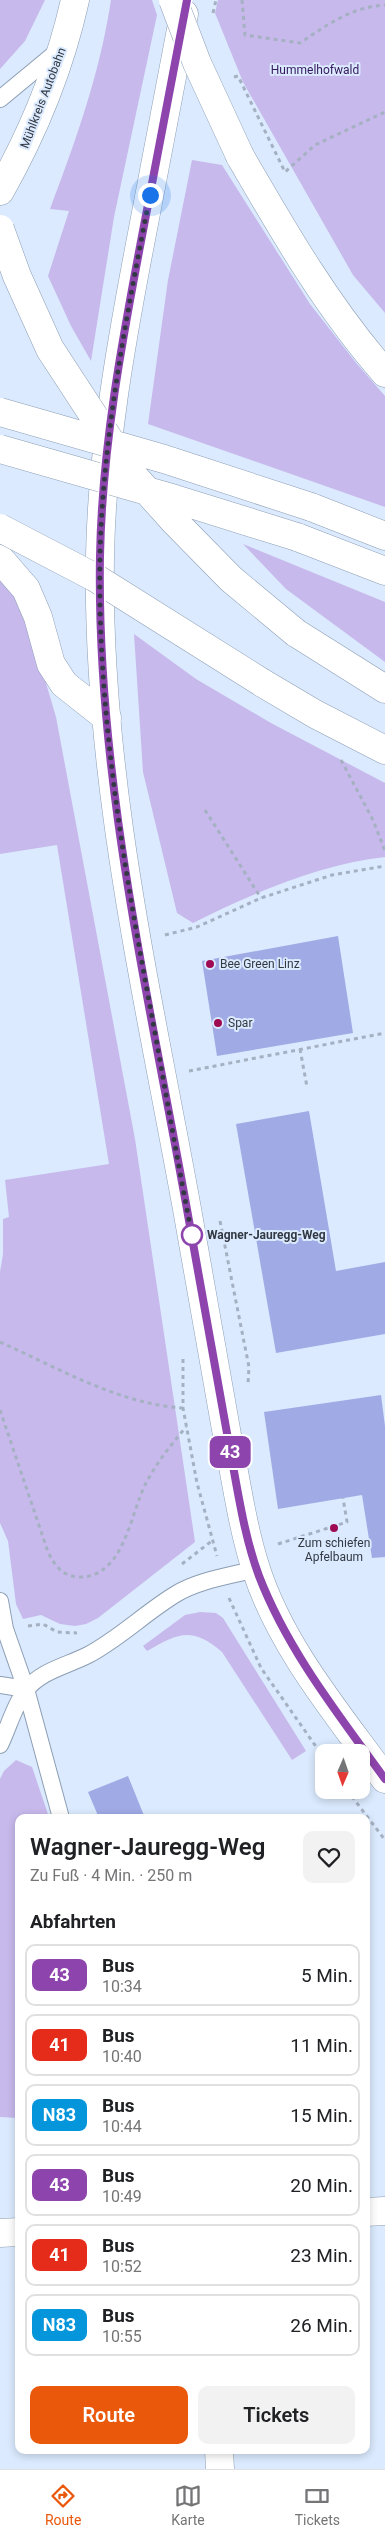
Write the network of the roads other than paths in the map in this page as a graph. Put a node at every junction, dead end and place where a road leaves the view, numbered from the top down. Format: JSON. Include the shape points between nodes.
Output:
{"nodes":[{"id":1,"x":75,"y":0,"type":"edge"},
{"id":2,"x":173,"y":0,"type":"edge"},
{"id":3,"x":187,"y":0,"type":"edge"},
{"id":4,"x":63,"y":46,"type":"junction"},
{"id":5,"x":0,"y":99,"type":"edge"},
{"id":6,"x":0,"y":191,"type":"edge"},
{"id":7,"x":0,"y":229,"type":"edge"},
{"id":8,"x":385,"y":373,"type":"edge"},
{"id":9,"x":0,"y":412,"type":"edge"},
{"id":10,"x":0,"y":449,"type":"edge"},
{"id":11,"x":0,"y":528,"type":"edge"},
{"id":12,"x":385,"y":536,"type":"edge"},
{"id":13,"x":0,"y":559,"type":"edge"},
{"id":14,"x":385,"y":571,"type":"edge"},
{"id":15,"x":385,"y":689,"type":"edge"},
{"id":16,"x":107,"y":718,"type":"junction"},
{"id":17,"x":385,"y":750,"type":"edge"},
{"id":18,"x":256,"y":1569,"type":"junction"},
{"id":19,"x":0,"y":1601,"type":"edge"},
{"id":20,"x":0,"y":1685,"type":"edge"},
{"id":21,"x":26,"y":1689,"type":"junction"},
{"id":22,"x":0,"y":1745,"type":"edge"},
{"id":23,"x":385,"y":1779,"type":"edge"},
{"id":24,"x":60,"y":1814,"type":"edge"},
{"id":25,"x":385,"y":2210,"type":"edge"},
{"id":26,"x":370,"y":2212,"type":"edge"},
{"id":27,"x":15,"y":2232,"type":"edge"},
{"id":28,"x":0,"y":2233,"type":"edge"},
{"id":29,"x":219,"y":2454,"type":"edge"},
{"id":30,"x":220,"y":2469,"type":"edge"}],
"edges":[{"from":1,"to":4,"type":"main road","name":"Mühlkreis Autobahn"},
{"from":2,"to":8,"type":"main road","bridge":true,"via":[[197,63],[240,156],[301,260],[358,343]]},
{"from":3,"to":16,"type":"main road","via":[[124,326],[106,461],[100,557]]},
{"from":4,"to":5,"type":"lane"},
{"from":4,"to":6,"type":"main road","name":"Mühlkreis Autobahn","via":[[21,153]]},
{"from":7,"to":15,"type":"main road","bridge":true,"via":[[50,349],[131,473],[231,579],[296,633]]},
{"from":9,"to":12,"type":"main road","bridge":true,"via":[[164,459],[311,507]]},
{"from":10,"to":14,"type":"main road","bridge":true,"via":[[175,499],[297,538]]},
{"from":11,"to":17,"type":"main road","bridge":true,"via":[[94,577],[261,682]]},
{"from":13,"to":16,"type":"main road","via":[[26,588],[51,664],[64,684]]},
{"from":16,"to":18,"type":"main road","via":[[122,843],[139,944],[236,1482]]},
{"from":18,"to":21,"type":"lane","via":[[177,1593],[110,1642],[87,1656],[64,1664]]},
{"from":18,"to":23,"type":"main road","via":[[297,1653]]},
{"from":19,"to":21,"type":"lane","via":[[4,1629]]},
{"from":20,"to":21,"type":"lane"},
{"from":21,"to":22,"type":"lane"},
{"from":21,"to":24,"type":"lane"},
{"from":25,"to":26,"type":"main road"},
{"from":27,"to":28,"type":"main road"},
{"from":29,"to":30,"type":"main road"}]}
